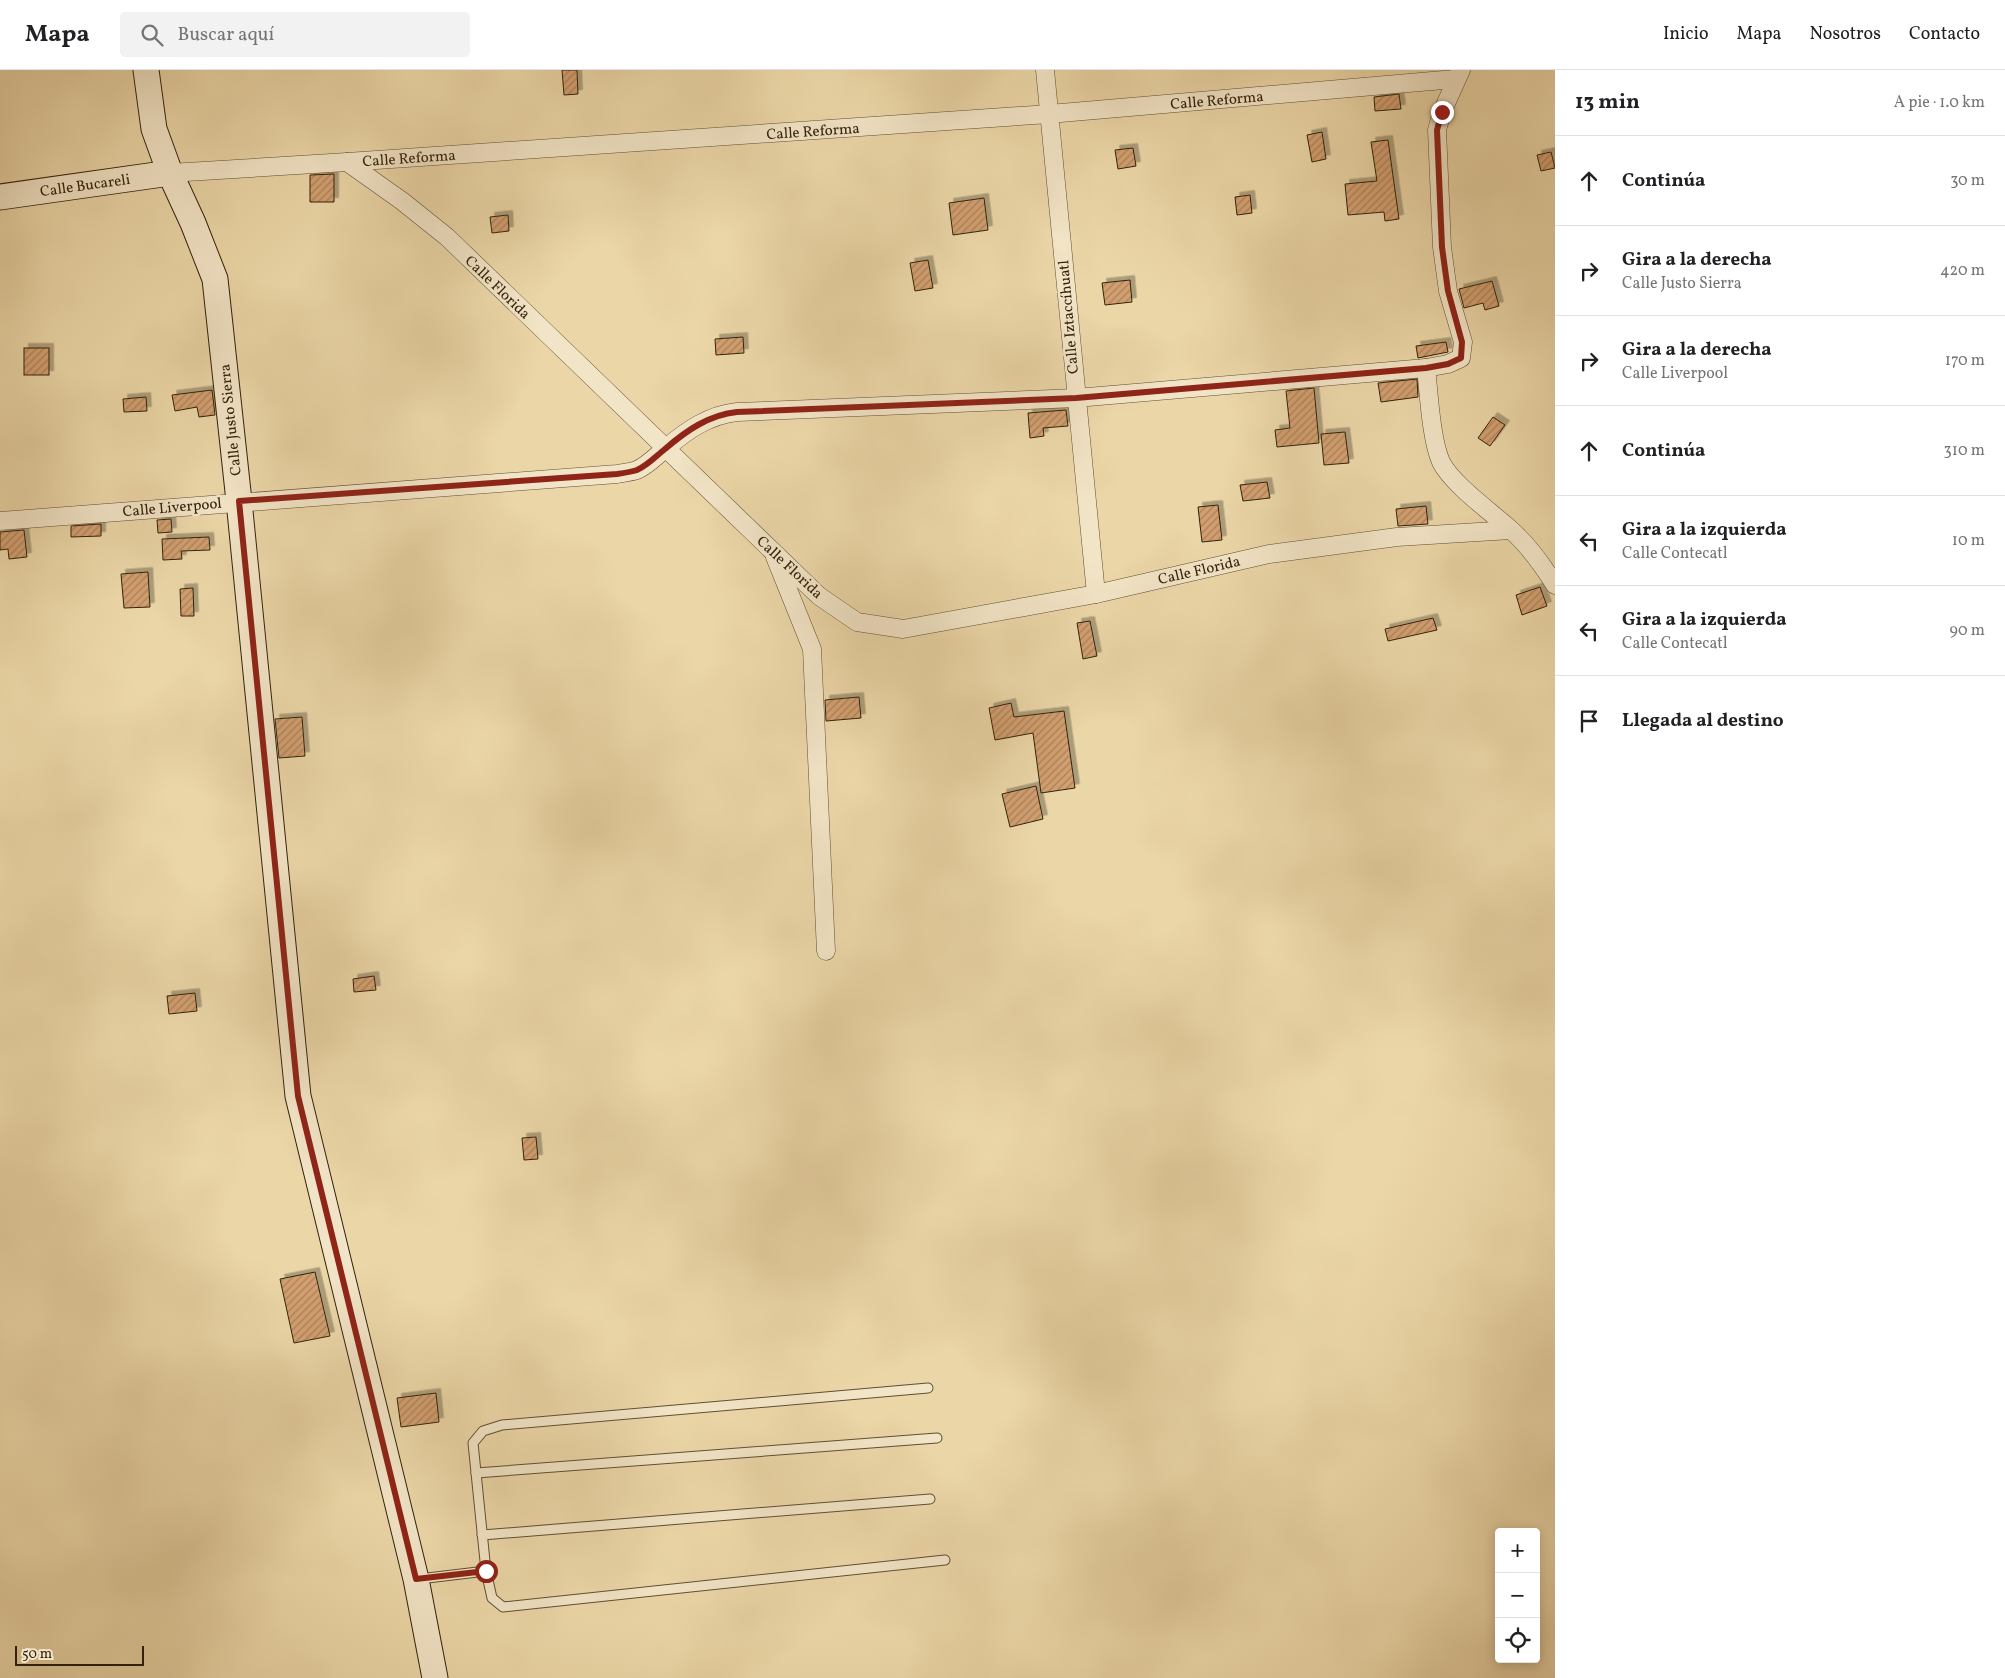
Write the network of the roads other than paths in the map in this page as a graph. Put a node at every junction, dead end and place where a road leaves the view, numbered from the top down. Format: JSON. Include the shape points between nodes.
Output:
{"nodes":[{"id":1,"x":146,"y":70,"type":"edge"},
{"id":2,"x":1045,"y":70,"type":"edge"},
{"id":3,"x":1458,"y":75,"type":"edge"},
{"id":4,"x":1049,"y":114,"type":"junction"},
{"id":5,"x":347,"y":162,"type":"junction"},
{"id":6,"x":170,"y":173,"type":"junction"},
{"id":7,"x":0,"y":197,"type":"edge"},
{"id":8,"x":1426,"y":368,"type":"junction"},
{"id":9,"x":1076,"y":398,"type":"junction"},
{"id":10,"x":666,"y":448,"type":"junction"},
{"id":11,"x":239,"y":501,"type":"junction"},
{"id":12,"x":0,"y":521,"type":"edge"},
{"id":13,"x":1511,"y":530,"type":"junction"},
{"id":14,"x":773,"y":552,"type":"junction"},
{"id":15,"x":1555,"y":585,"type":"edge"},
{"id":16,"x":1096,"y":594,"type":"junction"},
{"id":17,"x":826,"y":951,"type":"dead end"},
{"id":18,"x":928,"y":1388,"type":"dead end"},
{"id":19,"x":937,"y":1438,"type":"dead end"},
{"id":20,"x":476,"y":1473,"type":"junction"},
{"id":21,"x":930,"y":1499,"type":"dead end"},
{"id":22,"x":482,"y":1534,"type":"junction"},
{"id":23,"x":945,"y":1560,"type":"dead end"},
{"id":24,"x":486,"y":1571,"type":"junction"},
{"id":25,"x":416,"y":1579,"type":"junction"},
{"id":26,"x":436,"y":1678,"type":"edge"}],
"edges":[{"from":1,"to":6,"type":"street","name":"Calle Justo Sierra","via":[[154,129]]},
{"from":2,"to":4,"type":"street","name":"Calle Iztaccíhuatl"},
{"from":3,"to":4,"type":"street","name":"Calle Reforma"},
{"from":3,"to":8,"type":"street","name":"Calle Liverpool","via":[[1437,130],[1442,247],[1448,291],[1462,342],[1461,358]]},
{"from":4,"to":5,"type":"street","name":"Calle Reforma"},
{"from":4,"to":9,"type":"street","name":"Calle Iztaccíhuatl"},
{"from":5,"to":6,"type":"street","name":"Calle Reforma"},
{"from":5,"to":10,"type":"street","name":"Calle Florida","via":[[447,237]]},
{"from":6,"to":7,"type":"street","name":"Calle Bucareli"},
{"from":6,"to":11,"type":"street","name":"Calle Justo Sierra","via":[[214,279]]},
{"from":8,"to":9,"type":"street","name":"Calle Liverpool"},
{"from":8,"to":13,"type":"street","via":[[1435,439],[1442,463],[1458,483]]},
{"from":9,"to":10,"type":"street","name":"Calle Liverpool","via":[[729,413],[704,420]]},
{"from":9,"to":16,"type":"street","name":"Calle Iztaccíhuatl"},
{"from":10,"to":11,"type":"street","name":"Calle Liverpool","via":[[636,471],[617,474]]},
{"from":10,"to":14,"type":"street","name":"Calle Florida"},
{"from":11,"to":12,"type":"street","name":"Calle Liverpool"},
{"from":11,"to":25,"type":"street","name":"Calle Justo Sierra","via":[[298,1096]]},
{"from":13,"to":15,"type":"street","via":[[1539,559]]},
{"from":13,"to":16,"type":"street","name":"Calle Florida","via":[[1397,537],[1269,554]]},
{"from":14,"to":16,"type":"street","name":"Calle Florida","via":[[819,596],[858,622],[903,629]]},
{"from":14,"to":17,"type":"street","via":[[812,649]]},
{"from":18,"to":20,"type":"lane","via":[[502,1425],[483,1431],[473,1443]]},
{"from":19,"to":20,"type":"lane"},
{"from":20,"to":22,"type":"lane"},
{"from":21,"to":22,"type":"lane"},
{"from":22,"to":24,"type":"lane"},
{"from":23,"to":24,"type":"lane","via":[[503,1607],[492,1598]]},
{"from":24,"to":25,"type":"lane"},
{"from":25,"to":26,"type":"street","name":"Calle Justo Sierra"}]}
